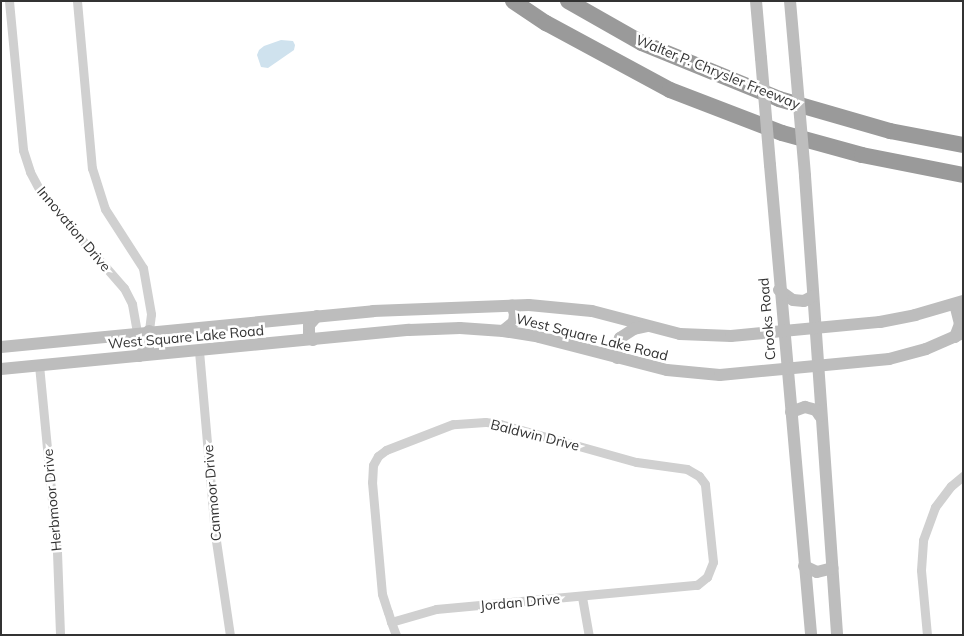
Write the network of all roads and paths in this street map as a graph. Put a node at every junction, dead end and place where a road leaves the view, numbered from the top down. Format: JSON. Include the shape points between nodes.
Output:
{"nodes":[{"id":1,"x":9,"y":1,"type":"edge"},
{"id":2,"x":77,"y":1,"type":"edge"},
{"id":3,"x":513,"y":1,"type":"edge"},
{"id":4,"x":568,"y":1,"type":"edge"},
{"id":5,"x":756,"y":1,"type":"edge"},
{"id":6,"x":790,"y":1,"type":"edge"},
{"id":7,"x":963,"y":145,"type":"edge"},
{"id":8,"x":963,"y":175,"type":"edge"},
{"id":9,"x":779,"y":290,"type":"junction"},
{"id":10,"x":813,"y":296,"type":"junction"},
{"id":11,"x":959,"y":302,"type":"edge"},
{"id":12,"x":512,"y":306,"type":"junction"},
{"id":13,"x":317,"y":316,"type":"junction"},
{"id":14,"x":647,"y":326,"type":"junction"},
{"id":15,"x":815,"y":328,"type":"junction"},
{"id":16,"x":503,"y":331,"type":"junction"},
{"id":17,"x":783,"y":331,"type":"junction"},
{"id":18,"x":143,"y":332,"type":"junction"},
{"id":19,"x":959,"y":335,"type":"edge"},
{"id":20,"x":313,"y":340,"type":"junction"},
{"id":21,"x":1,"y":347,"type":"edge"},
{"id":22,"x":199,"y":351,"type":"junction"},
{"id":23,"x":139,"y":356,"type":"junction"},
{"id":24,"x":617,"y":358,"type":"junction"},
{"id":25,"x":39,"y":366,"type":"junction"},
{"id":26,"x":817,"y":367,"type":"junction"},
{"id":27,"x":1,"y":369,"type":"edge"},
{"id":28,"x":786,"y":370,"type":"junction"},
{"id":29,"x":791,"y":412,"type":"junction"},
{"id":30,"x":820,"y":416,"type":"junction"},
{"id":31,"x":699,"y":476,"type":"joint"},
{"id":32,"x":963,"y":476,"type":"edge"},
{"id":33,"x":804,"y":566,"type":"junction"},
{"id":34,"x":833,"y":568,"type":"junction"},
{"id":35,"x":582,"y":597,"type":"junction"},
{"id":36,"x":392,"y":622,"type":"junction"},
{"id":37,"x":60,"y":635,"type":"edge"},
{"id":38,"x":230,"y":635,"type":"edge"},
{"id":39,"x":396,"y":635,"type":"edge"},
{"id":40,"x":589,"y":635,"type":"edge"},
{"id":41,"x":811,"y":635,"type":"edge"},
{"id":42,"x":837,"y":635,"type":"edge"},
{"id":43,"x":926,"y":635,"type":"edge"}],
"edges":[{"from":1,"to":18,"type":"street","name":"Innovation Drive","via":[[23,150],[30,172],[41,193],[124,288]]},
{"from":2,"to":18,"type":"street","via":[[92,168],[106,209],[142,268],[151,314]]},
{"from":3,"to":8,"type":"highway","via":[[546,23],[670,90],[782,133],[862,155]]},
{"from":4,"to":7,"type":"highway","name":"Walter P. Chrysler Freeway","via":[[642,43],[779,99],[890,131]]},
{"from":5,"to":9,"type":"main road","name":"Crooks Road","bridge":true},
{"from":6,"to":10,"type":"main road","bridge":true},
{"from":9,"to":10,"type":"main road","via":[[793,300],[804,301]]},
{"from":9,"to":17,"type":"main road","name":"Crooks Road"},
{"from":10,"to":15,"type":"main road"},
{"from":11,"to":15,"type":"main road","name":"West Square Lake Road","via":[[896,320]]},
{"from":11,"to":19,"type":"main road"},
{"from":12,"to":13,"type":"main road","name":"West Square Lake Road"},
{"from":12,"to":14,"type":"main road","name":"West Square Lake Road","via":[[579,309]]},
{"from":12,"to":16,"type":"main road","via":[[514,322]]},
{"from":13,"to":18,"type":"main road","name":"West Square Lake Road"},
{"from":13,"to":20,"type":"main road","via":[[309,325]]},
{"from":14,"to":17,"type":"main road","name":"West Square Lake Road","via":[[706,336]]},
{"from":14,"to":24,"type":"main road","via":[[634,329],[620,338],[616,347]]},
{"from":15,"to":17,"type":"main road","name":"West Square Lake Road"},
{"from":15,"to":26,"type":"main road"},
{"from":16,"to":20,"type":"main road","name":"West Square Lake Road","via":[[438,328]]},
{"from":16,"to":24,"type":"main road","name":"West Square Lake Road","via":[[554,340]]},
{"from":17,"to":28,"type":"main road","name":"Crooks Road"},
{"from":18,"to":21,"type":"main road","name":"West Square Lake Road"},
{"from":18,"to":23,"type":"main road","via":[[148,348]]},
{"from":19,"to":26,"type":"main road","name":"West Square Lake Road","via":[[890,359]]},
{"from":20,"to":22,"type":"main road","name":"West Square Lake Road"},
{"from":22,"to":23,"type":"main road","name":"West Square Lake Road"},
{"from":22,"to":38,"type":"street","name":"Canmoor Drive","via":[[215,534]]},
{"from":23,"to":25,"type":"main road","name":"West Square Lake Road"},
{"from":24,"to":28,"type":"main road","name":"West Square Lake Road","via":[[698,374]]},
{"from":25,"to":27,"type":"main road","name":"West Square Lake Road"},
{"from":25,"to":37,"type":"street","name":"Herbmoor Drive","via":[[57,561]]},
{"from":26,"to":28,"type":"main road","name":"West Square Lake Road"},
{"from":26,"to":30,"type":"main road"},
{"from":28,"to":29,"type":"main road","name":"Crooks Road"},
{"from":29,"to":30,"type":"main road","via":[[805,406],[816,410]]},
{"from":29,"to":33,"type":"main road","name":"Crooks Road"},
{"from":30,"to":34,"type":"main road"},
{"from":31,"to":35,"type":"street","name":"Jordan Drive","via":[[707,488],[713,558],[707,577],[688,587]]},
{"from":31,"to":36,"type":"street","name":"Baldwin Drive","via":[[687,469],[636,462],[485,422],[461,422],[386,450],[375,460],[371,475],[381,585]]},
{"from":32,"to":43,"type":"street","via":[[935,507],[922,540]]},
{"from":33,"to":34,"type":"main road","via":[[817,572]]},
{"from":33,"to":41,"type":"main road","name":"Crooks Road"},
{"from":34,"to":42,"type":"main road"},
{"from":35,"to":36,"type":"street","name":"Jordan Drive","via":[[436,609]]},
{"from":35,"to":40,"type":"street"},
{"from":36,"to":39,"type":"street"}]}
